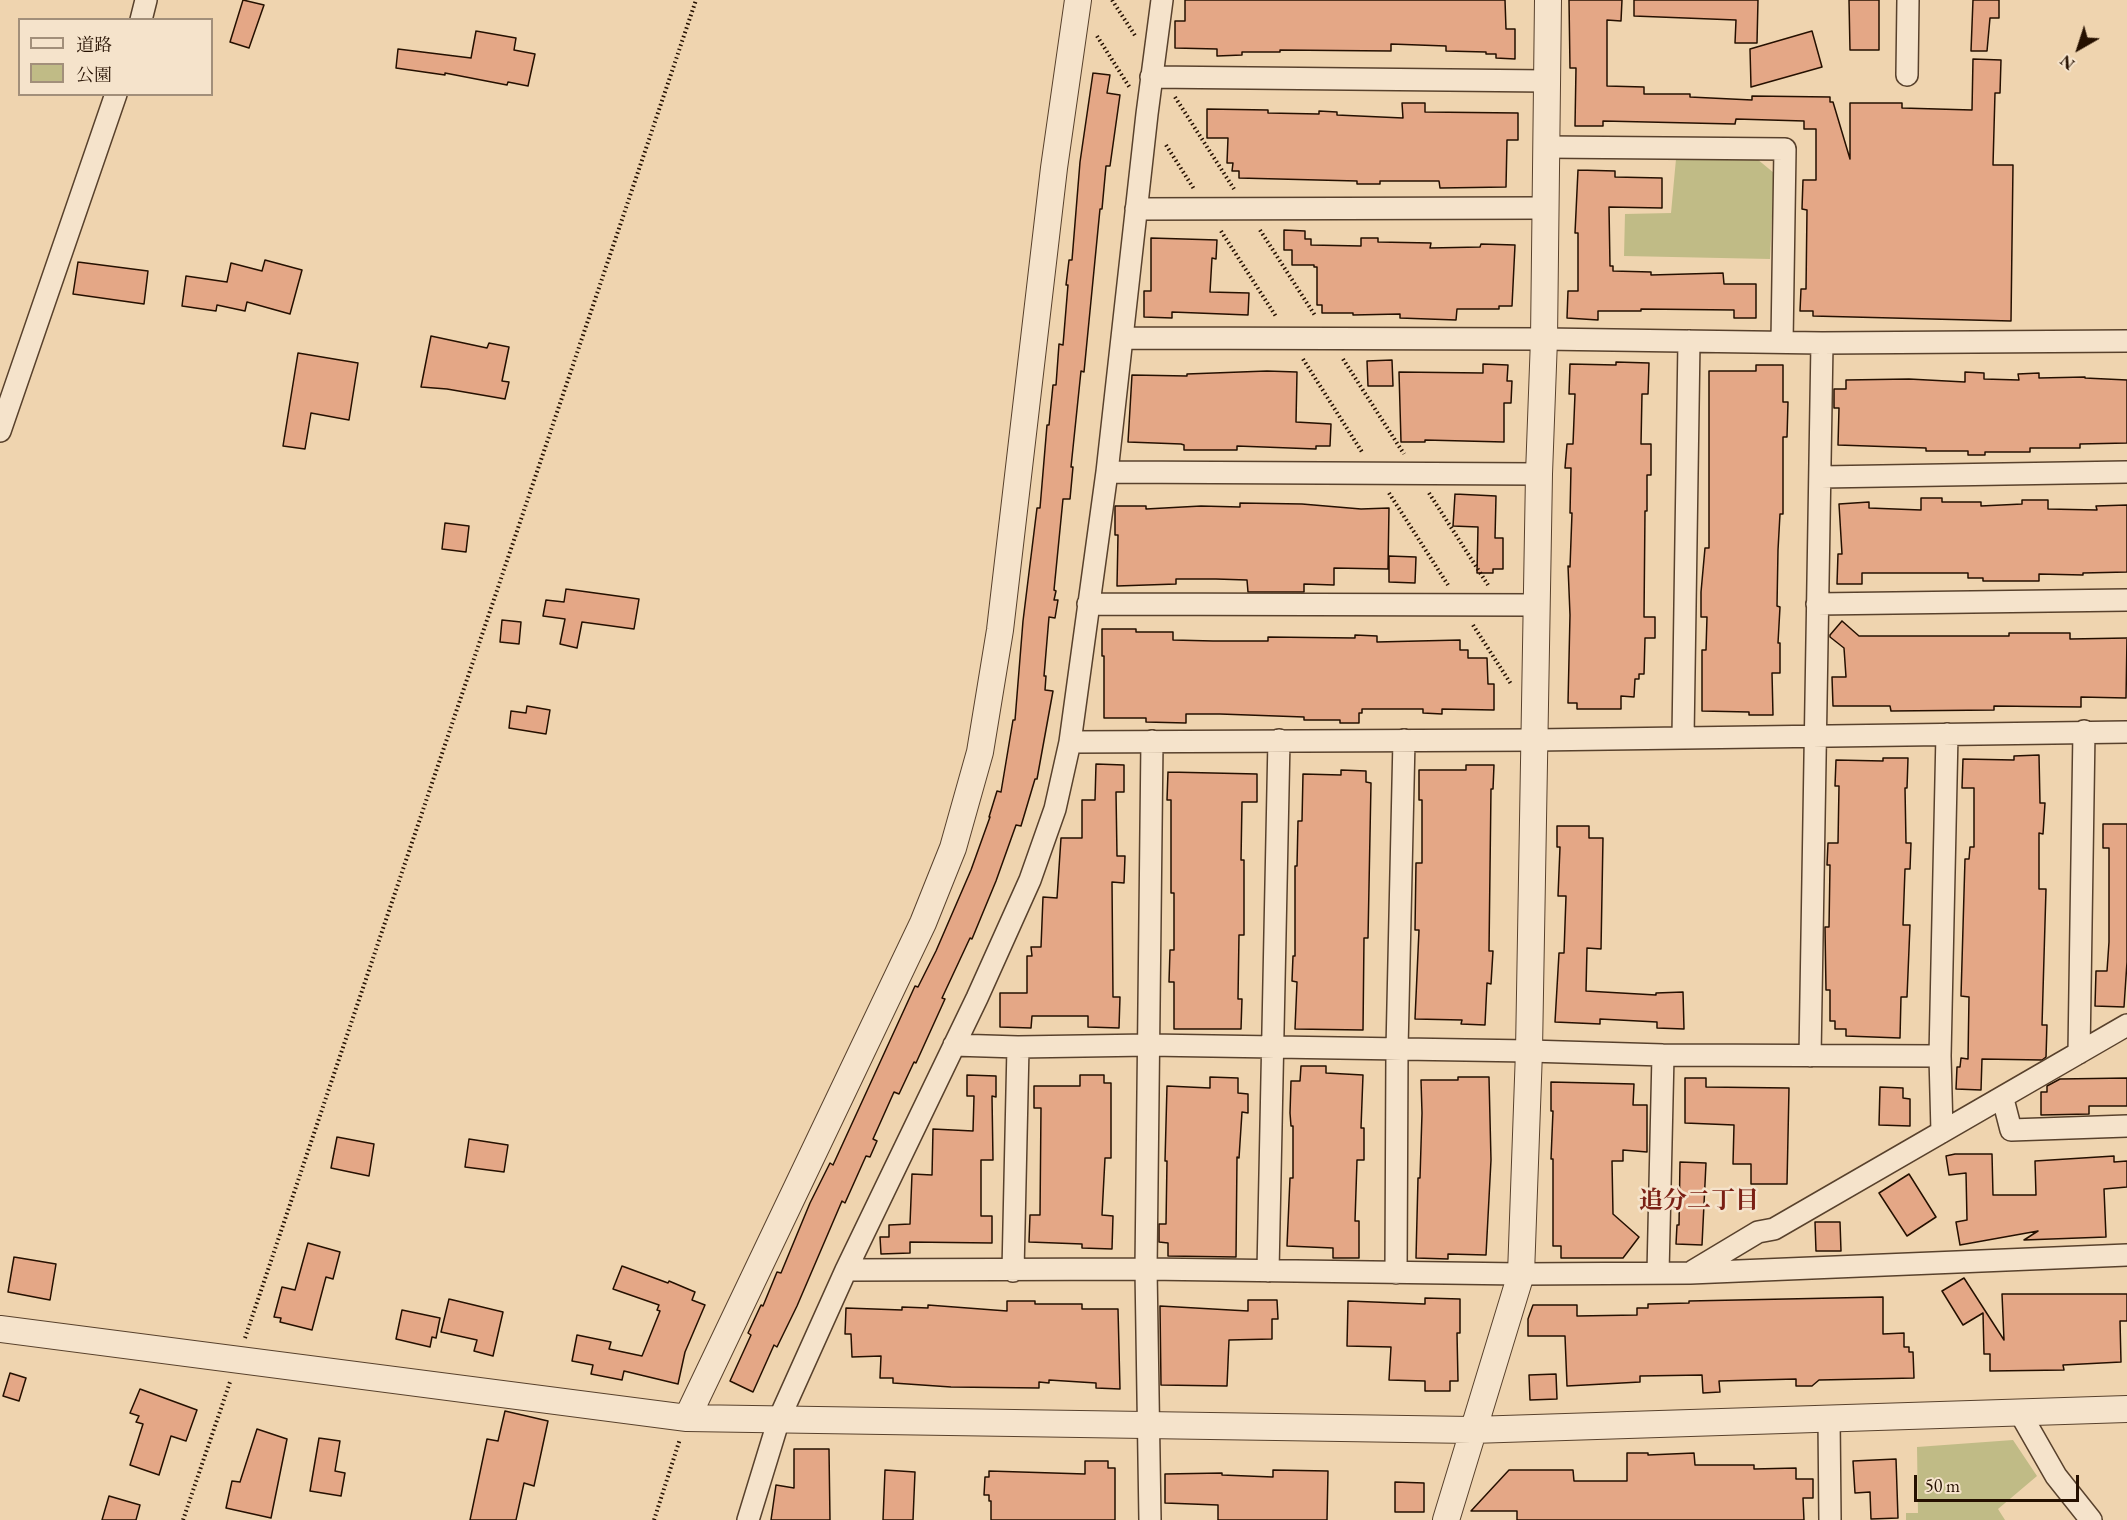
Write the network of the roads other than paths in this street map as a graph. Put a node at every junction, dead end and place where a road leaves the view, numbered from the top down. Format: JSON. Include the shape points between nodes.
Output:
{"nodes":[{"id":1,"x":146,"y":0,"type":"edge"},
{"id":2,"x":1078,"y":0,"type":"edge"},
{"id":3,"x":1162,"y":0,"type":"edge"},
{"id":4,"x":1548,"y":0,"type":"edge"},
{"id":5,"x":1908,"y":0,"type":"edge"},
{"id":6,"x":142,"y":18,"type":"edge"},
{"id":7,"x":1907,"y":75,"type":"dead end"},
{"id":8,"x":1151,"y":77,"type":"junction"},
{"id":9,"x":1547,"y":81,"type":"junction"},
{"id":10,"x":115,"y":96,"type":"edge"},
{"id":11,"x":1545,"y":147,"type":"junction"},
{"id":12,"x":1546,"y":208,"type":"junction"},
{"id":13,"x":1136,"y":209,"type":"junction"},
{"id":14,"x":1122,"y":338,"type":"junction"},
{"id":15,"x":1544,"y":339,"type":"junction"},
{"id":16,"x":1689,"y":341,"type":"junction"},
{"id":17,"x":2127,"y":341,"type":"edge"},
{"id":18,"x":1782,"y":342,"type":"junction"},
{"id":19,"x":1822,"y":343,"type":"junction"},
{"id":20,"x":0,"y":431,"type":"edge"},
{"id":21,"x":1107,"y":472,"type":"junction"},
{"id":22,"x":2127,"y":472,"type":"edge"},
{"id":23,"x":1539,"y":474,"type":"junction"},
{"id":24,"x":1821,"y":477,"type":"junction"},
{"id":25,"x":2127,"y":600,"type":"edge"},
{"id":26,"x":1088,"y":604,"type":"junction"},
{"id":27,"x":1817,"y":604,"type":"junction"},
{"id":28,"x":1537,"y":605,"type":"junction"},
{"id":29,"x":2084,"y":732,"type":"junction"},
{"id":30,"x":2127,"y":732,"type":"edge"},
{"id":31,"x":1947,"y":734,"type":"junction"},
{"id":32,"x":1815,"y":735,"type":"junction"},
{"id":33,"x":1683,"y":737,"type":"junction"},
{"id":34,"x":1279,"y":740,"type":"junction"},
{"id":35,"x":1404,"y":740,"type":"junction"},
{"id":36,"x":1535,"y":740,"type":"junction"},
{"id":37,"x":1152,"y":741,"type":"junction"},
{"id":38,"x":1070,"y":742,"type":"junction"},
{"id":39,"x":2127,"y":1025,"type":"edge"},
{"id":40,"x":954,"y":1045,"type":"junction"},
{"id":41,"x":1149,"y":1045,"type":"junction"},
{"id":42,"x":1018,"y":1047,"type":"junction"},
{"id":43,"x":1274,"y":1048,"type":"junction"},
{"id":44,"x":1397,"y":1049,"type":"junction"},
{"id":45,"x":1529,"y":1051,"type":"junction"},
{"id":46,"x":2079,"y":1053,"type":"junction"},
{"id":47,"x":1663,"y":1055,"type":"junction"},
{"id":48,"x":1810,"y":1056,"type":"junction"},
{"id":49,"x":1940,"y":1056,"type":"junction"},
{"id":50,"x":2003,"y":1099,"type":"junction"},
{"id":51,"x":2127,"y":1126,"type":"edge"},
{"id":52,"x":1942,"y":1132,"type":"junction"},
{"id":53,"x":2127,"y":1255,"type":"edge"},
{"id":54,"x":1146,"y":1269,"type":"junction"},
{"id":55,"x":846,"y":1270,"type":"junction"},
{"id":56,"x":1013,"y":1271,"type":"junction"},
{"id":57,"x":1268,"y":1271,"type":"junction"},
{"id":58,"x":1396,"y":1272,"type":"junction"},
{"id":59,"x":1658,"y":1273,"type":"junction"},
{"id":60,"x":1690,"y":1273,"type":"junction"},
{"id":61,"x":1521,"y":1274,"type":"junction"},
{"id":62,"x":0,"y":1329,"type":"edge"},
{"id":63,"x":2127,"y":1409,"type":"edge"},
{"id":64,"x":2020,"y":1413,"type":"junction"},
{"id":65,"x":1829,"y":1417,"type":"junction"},
{"id":66,"x":687,"y":1418,"type":"junction"},
{"id":67,"x":779,"y":1419,"type":"junction"},
{"id":68,"x":1149,"y":1424,"type":"junction"},
{"id":69,"x":1472,"y":1430,"type":"junction"},
{"id":70,"x":748,"y":1520,"type":"edge"},
{"id":71,"x":1150,"y":1520,"type":"edge"},
{"id":72,"x":1446,"y":1520,"type":"edge"},
{"id":73,"x":1830,"y":1520,"type":"edge"},
{"id":74,"x":2091,"y":1520,"type":"edge"}],
"edges":[{"from":1,"to":6,"type":"street"},
{"from":2,"to":66,"type":"street","via":[[1000,630],[980,752],[953,848],[923,923]]},
{"from":3,"to":8,"type":"street"},
{"from":4,"to":9,"type":"street"},
{"from":5,"to":7,"type":"street"},
{"from":8,"to":9,"type":"street"},
{"from":8,"to":13,"type":"street"},
{"from":9,"to":11,"type":"street"},
{"from":10,"to":20,"type":"street"},
{"from":11,"to":12,"type":"street"},
{"from":11,"to":18,"type":"street","via":[[1785,149]]},
{"from":12,"to":13,"type":"street"},
{"from":12,"to":15,"type":"street"},
{"from":13,"to":14,"type":"street"},
{"from":14,"to":15,"type":"street"},
{"from":14,"to":21,"type":"street"},
{"from":15,"to":16,"type":"street"},
{"from":15,"to":23,"type":"street"},
{"from":16,"to":18,"type":"street"},
{"from":16,"to":33,"type":"street"},
{"from":17,"to":19,"type":"street"},
{"from":18,"to":19,"type":"street"},
{"from":19,"to":24,"type":"street"},
{"from":21,"to":23,"type":"street"},
{"from":21,"to":26,"type":"street"},
{"from":22,"to":24,"type":"street"},
{"from":23,"to":28,"type":"street"},
{"from":24,"to":27,"type":"street"},
{"from":25,"to":27,"type":"street"},
{"from":26,"to":28,"type":"street"},
{"from":26,"to":38,"type":"street"},
{"from":27,"to":32,"type":"street"},
{"from":28,"to":36,"type":"street"},
{"from":29,"to":30,"type":"street"},
{"from":29,"to":31,"type":"street"},
{"from":29,"to":46,"type":"street"},
{"from":31,"to":32,"type":"street"},
{"from":31,"to":49,"type":"street"},
{"from":32,"to":33,"type":"street"},
{"from":32,"to":48,"type":"street"},
{"from":33,"to":36,"type":"street"},
{"from":34,"to":35,"type":"street"},
{"from":34,"to":37,"type":"street"},
{"from":34,"to":43,"type":"street"},
{"from":35,"to":36,"type":"street"},
{"from":35,"to":44,"type":"street"},
{"from":36,"to":45,"type":"street"},
{"from":37,"to":38,"type":"street"},
{"from":37,"to":41,"type":"street"},
{"from":38,"to":40,"type":"street","via":[[1055,809],[1030,880]]},
{"from":39,"to":46,"type":"street"},
{"from":40,"to":42,"type":"street"},
{"from":40,"to":55,"type":"street"},
{"from":41,"to":42,"type":"street"},
{"from":41,"to":43,"type":"street"},
{"from":41,"to":54,"type":"street"},
{"from":42,"to":56,"type":"street"},
{"from":43,"to":44,"type":"street"},
{"from":43,"to":57,"type":"street"},
{"from":44,"to":45,"type":"street"},
{"from":44,"to":58,"type":"street"},
{"from":45,"to":47,"type":"street"},
{"from":45,"to":61,"type":"street"},
{"from":46,"to":50,"type":"street"},
{"from":47,"to":48,"type":"street"},
{"from":47,"to":59,"type":"street"},
{"from":48,"to":49,"type":"street"},
{"from":49,"to":52,"type":"street"},
{"from":50,"to":51,"type":"street","via":[[2012,1130]]},
{"from":50,"to":52,"type":"street"},
{"from":52,"to":60,"type":"street"},
{"from":53,"to":60,"type":"street"},
{"from":54,"to":56,"type":"street"},
{"from":54,"to":57,"type":"street"},
{"from":54,"to":68,"type":"street"},
{"from":55,"to":56,"type":"street"},
{"from":55,"to":67,"type":"street"},
{"from":57,"to":58,"type":"street"},
{"from":58,"to":61,"type":"street"},
{"from":59,"to":60,"type":"street"},
{"from":59,"to":61,"type":"street"},
{"from":61,"to":69,"type":"street"},
{"from":62,"to":66,"type":"street"},
{"from":63,"to":64,"type":"street"},
{"from":64,"to":65,"type":"street"},
{"from":64,"to":74,"type":"street","via":[[2056,1476]]},
{"from":65,"to":69,"type":"street"},
{"from":65,"to":73,"type":"street"},
{"from":66,"to":67,"type":"street"},
{"from":67,"to":68,"type":"street"},
{"from":67,"to":70,"type":"street"},
{"from":68,"to":69,"type":"street"},
{"from":68,"to":71,"type":"street"},
{"from":69,"to":72,"type":"street"}]}
